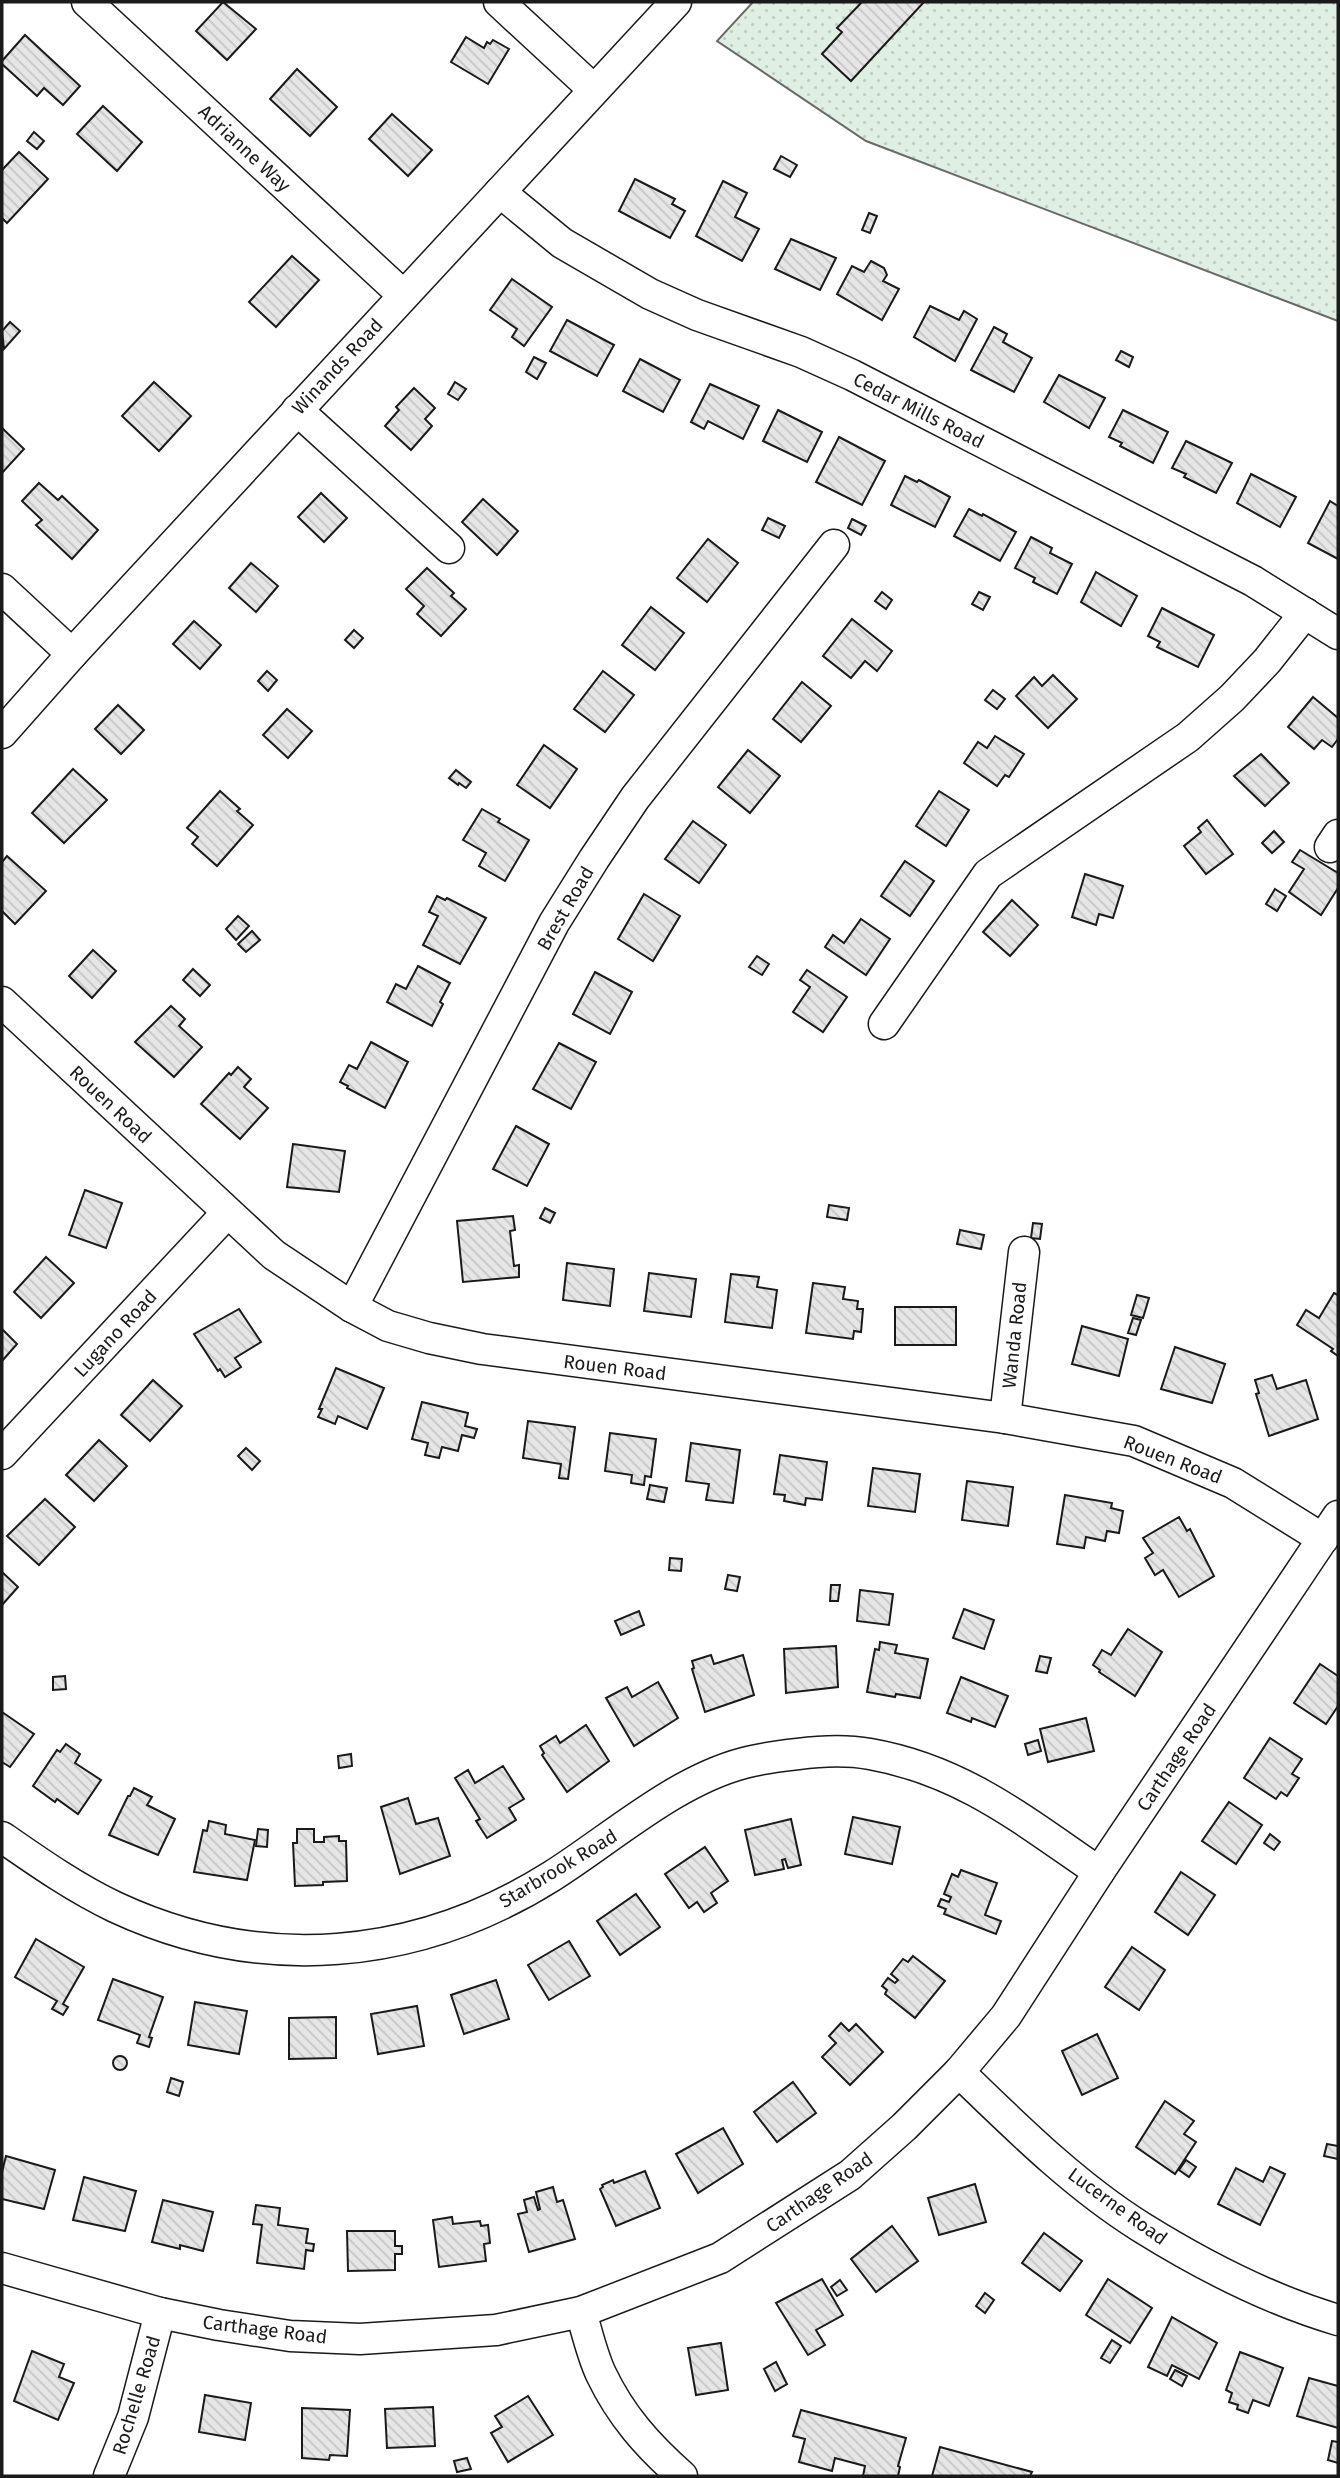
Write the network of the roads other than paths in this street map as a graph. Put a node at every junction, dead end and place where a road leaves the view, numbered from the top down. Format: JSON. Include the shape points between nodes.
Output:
{"nodes":[{"id":1,"x":87,"y":2,"type":"edge"},
{"id":2,"x":499,"y":2,"type":"edge"},
{"id":3,"x":676,"y":2,"type":"edge"},
{"id":4,"x":594,"y":90,"type":"junction"},
{"id":5,"x":500,"y":192,"type":"junction"},
{"id":6,"x":403,"y":295,"type":"junction"},
{"id":7,"x":297,"y":410,"type":"junction"},
{"id":8,"x":834,"y":545,"type":"dead end"},
{"id":9,"x":449,"y":548,"type":"dead end"},
{"id":10,"x":2,"y":589,"type":"edge"},
{"id":11,"x":1305,"y":613,"type":"junction"},
{"id":12,"x":1338,"y":634,"type":"edge"},
{"id":13,"x":72,"y":654,"type":"junction"},
{"id":14,"x":2,"y":733,"type":"edge"},
{"id":15,"x":2,"y":1002,"type":"edge"},
{"id":16,"x":884,"y":1024,"type":"dead end"},
{"id":17,"x":228,"y":1213,"type":"junction"},
{"id":18,"x":1024,"y":1252,"type":"dead end"},
{"id":19,"x":352,"y":1307,"type":"junction"},
{"id":20,"x":1005,"y":1418,"type":"junction"},
{"id":21,"x":2,"y":1454,"type":"edge"},
{"id":22,"x":1330,"y":1527,"type":"edge"},
{"id":23,"x":2,"y":1837,"type":"edge"},
{"id":24,"x":1098,"y":1872,"type":"junction"},
{"id":25,"x":959,"y":2072,"type":"junction"},
{"id":26,"x":2,"y":2268,"type":"edge"},
{"id":27,"x":580,"y":2312,"type":"junction"},
{"id":28,"x":160,"y":2313,"type":"junction"},
{"id":29,"x":1338,"y":2320,"type":"edge"},
{"id":30,"x":109,"y":2476,"type":"edge"},
{"id":31,"x":682,"y":2476,"type":"edge"}],
"edges":[{"from":1,"to":6,"type":"street","name":"Adrianne Way"},
{"from":2,"to":4,"type":"street"},
{"from":3,"to":4,"type":"street","name":"Winands Road"},
{"from":4,"to":5,"type":"street","name":"Winands Road"},
{"from":5,"to":6,"type":"street","name":"Winands Road"},
{"from":5,"to":11,"type":"street","name":"Cedar Mills Road","via":[[562,243],[650,294],[852,375],[1253,581]]},
{"from":6,"to":7,"type":"street","name":"Winands Road"},
{"from":7,"to":9,"type":"street"},
{"from":7,"to":13,"type":"street","name":"Winands Road"},
{"from":8,"to":19,"type":"street","name":"Brest Road","via":[[635,798],[594,859],[554,923]]},
{"from":10,"to":13,"type":"street"},
{"from":11,"to":12,"type":"street","name":"Cedar Mills Road"},
{"from":11,"to":16,"type":"street","via":[[1267,661],[1188,737],[988,874]]},
{"from":13,"to":14,"type":"street","name":"Winands Road"},
{"from":15,"to":17,"type":"street","name":"Rouen Road"},
{"from":17,"to":19,"type":"street","name":"Rouen Road","via":[[274,1255]]},
{"from":17,"to":21,"type":"street","name":"Lugano Road"},
{"from":18,"to":20,"type":"street","name":"Wanda Road"},
{"from":19,"to":20,"type":"street","name":"Rouen Road","via":[[388,1326],[482,1349]]},
{"from":20,"to":22,"type":"street","name":"Rouen Road","via":[[1134,1441]]},
{"from":22,"to":24,"type":"street","name":"Carthage Road"},
{"from":23,"to":24,"type":"street","name":"Starbrook Road","via":[[57,1875],[115,1907],[163,1926],[220,1942],[270,1949],[323,1951],[372,1946],[429,1934],[489,1910],[711,1775],[775,1756],[830,1752],[908,1762],[946,1776],[982,1793]]},
{"from":24,"to":25,"type":"street","name":"Carthage Road","via":[[1006,2016]]},
{"from":25,"to":27,"type":"street","name":"Carthage Road","via":[[850,2175],[784,2218],[720,2258]]},
{"from":25,"to":29,"type":"street","name":"Lucerne Road","via":[[1020,2131],[1140,2226],[1255,2288]]},
{"from":26,"to":28,"type":"street","name":"Carthage Road"},
{"from":27,"to":28,"type":"street","name":"Carthage Road","via":[[496,2330],[360,2339],[290,2336]]},
{"from":27,"to":31,"type":"street","via":[[600,2373],[626,2416],[651,2449]]},
{"from":28,"to":30,"type":"street","name":"Rochelle Road","via":[[133,2417]]}]}
